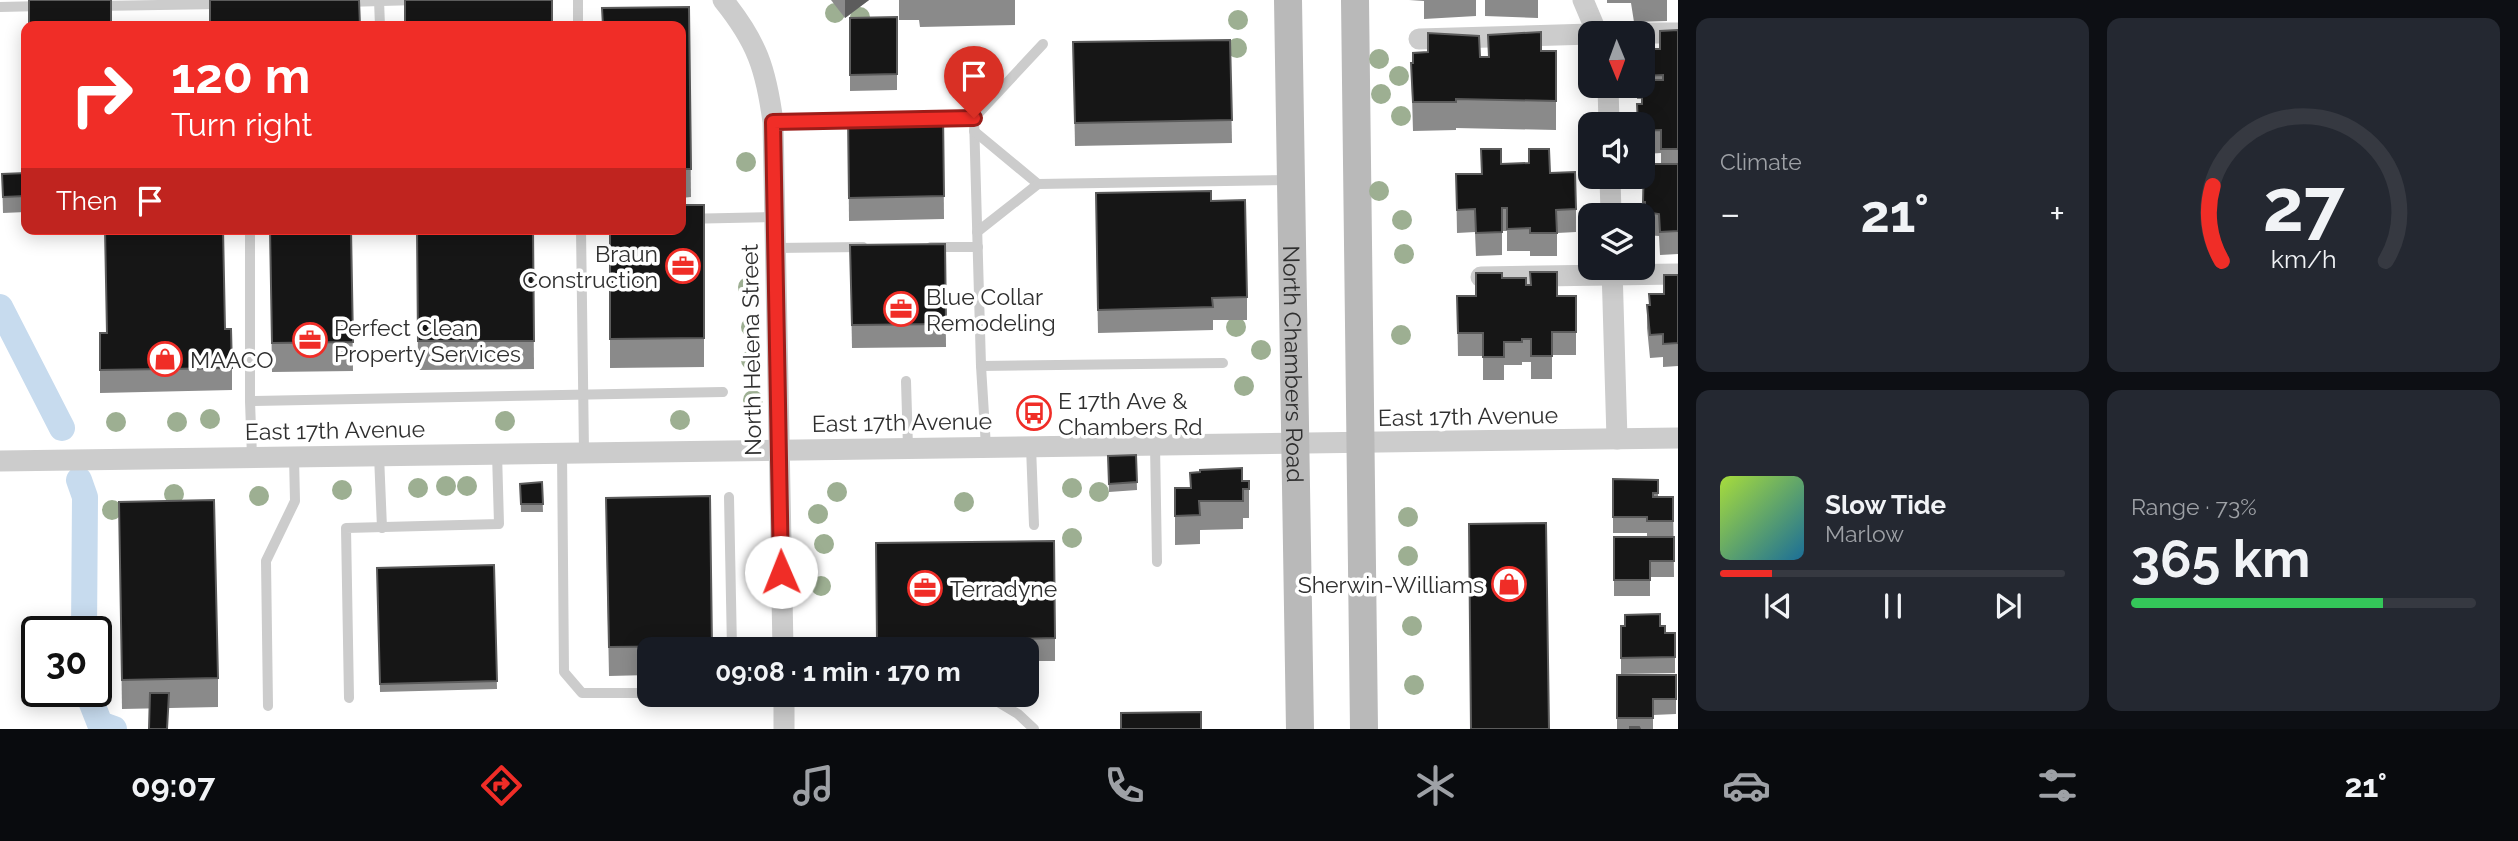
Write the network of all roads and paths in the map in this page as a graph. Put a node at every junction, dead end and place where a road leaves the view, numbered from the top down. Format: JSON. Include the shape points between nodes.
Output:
{"nodes":[{"id":1,"x":434,"y":0,"type":"edge"},
{"id":2,"x":578,"y":0,"type":"edge"},
{"id":3,"x":723,"y":0,"type":"edge"},
{"id":4,"x":1288,"y":0,"type":"edge"},
{"id":5,"x":1355,"y":0,"type":"edge"},
{"id":6,"x":1583,"y":0,"type":"edge"},
{"id":7,"x":379,"y":1,"type":"edge"},
{"id":8,"x":339,"y":2,"type":"edge"},
{"id":9,"x":230,"y":4,"type":"edge"},
{"id":10,"x":54,"y":6,"type":"edge"},
{"id":11,"x":81,"y":6,"type":"edge"},
{"id":12,"x":0,"y":7,"type":"edge"},
{"id":13,"x":380,"y":21,"type":"edge"},
{"id":14,"x":578,"y":21,"type":"edge"},
{"id":15,"x":1592,"y":21,"type":"edge"},
{"id":16,"x":1656,"y":33,"type":"edge"},
{"id":17,"x":1678,"y":33,"type":"edge"},
{"id":18,"x":1578,"y":34,"type":"edge"},
{"id":19,"x":1419,"y":40,"type":"dead end"},
{"id":20,"x":1043,"y":44,"type":"dead end"},
{"id":21,"x":974,"y":118,"type":"junction"},
{"id":22,"x":923,"y":119,"type":"edge"},
{"id":23,"x":872,"y":120,"type":"edge"},
{"id":24,"x":773,"y":122,"type":"junction"},
{"id":25,"x":974,"y":131,"type":"junction"},
{"id":26,"x":1291,"y":180,"type":"junction"},
{"id":27,"x":1038,"y":184,"type":"junction"},
{"id":28,"x":774,"y":217,"type":"junction"},
{"id":29,"x":686,"y":219,"type":"edge"},
{"id":30,"x":977,"y":232,"type":"junction"},
{"id":31,"x":250,"y":235,"type":"edge"},
{"id":32,"x":581,"y":235,"type":"edge"},
{"id":33,"x":876,"y":247,"type":"edge"},
{"id":34,"x":914,"y":247,"type":"edge"},
{"id":35,"x":978,"y":247,"type":"junction"},
{"id":36,"x":775,"y":248,"type":"junction"},
{"id":37,"x":1578,"y":273,"type":"edge"},
{"id":38,"x":1655,"y":273,"type":"edge"},
{"id":39,"x":1678,"y":274,"type":"edge"},
{"id":40,"x":1481,"y":277,"type":"edge"},
{"id":41,"x":1613,"y":280,"type":"edge"},
{"id":42,"x":1223,"y":363,"type":"dead end"},
{"id":43,"x":981,"y":366,"type":"junction"},
{"id":44,"x":906,"y":381,"type":"dead end"},
{"id":45,"x":723,"y":392,"type":"dead end"},
{"id":46,"x":584,"y":395,"type":"junction"},
{"id":47,"x":250,"y":401,"type":"junction"},
{"id":48,"x":1678,"y":438,"type":"edge"},
{"id":49,"x":1617,"y":439,"type":"junction"},
{"id":50,"x":1296,"y":444,"type":"junction"},
{"id":51,"x":1359,"y":444,"type":"junction"},
{"id":52,"x":1156,"y":445,"type":"junction"},
{"id":53,"x":986,"y":447,"type":"junction"},
{"id":54,"x":1031,"y":447,"type":"junction"},
{"id":55,"x":908,"y":448,"type":"junction"},
{"id":56,"x":780,"y":449,"type":"junction"},
{"id":57,"x":562,"y":452,"type":"junction"},
{"id":58,"x":584,"y":452,"type":"junction"},
{"id":59,"x":497,"y":453,"type":"junction"},
{"id":60,"x":379,"y":455,"type":"junction"},
{"id":61,"x":252,"y":457,"type":"junction"},
{"id":62,"x":294,"y":457,"type":"junction"},
{"id":63,"x":0,"y":461,"type":"edge"},
{"id":64,"x":730,"y":497,"type":"dead end"},
{"id":65,"x":1034,"y":525,"type":"dead end"},
{"id":66,"x":382,"y":528,"type":"junction"},
{"id":67,"x":1157,"y":562,"type":"dead end"},
{"id":68,"x":732,"y":637,"type":"edge"},
{"id":69,"x":783,"y":637,"type":"edge"},
{"id":70,"x":637,"y":693,"type":"edge"},
{"id":71,"x":349,"y":698,"type":"dead end"},
{"id":72,"x":268,"y":706,"type":"dead end"},
{"id":73,"x":784,"y":707,"type":"edge"},
{"id":74,"x":1006,"y":707,"type":"edge"},
{"id":75,"x":784,"y":729,"type":"edge"},
{"id":76,"x":1034,"y":729,"type":"edge"},
{"id":77,"x":1300,"y":729,"type":"edge"},
{"id":78,"x":1364,"y":729,"type":"edge"}],
"edges":[{"from":1,"to":7,"type":"lane"},
{"from":2,"to":14,"type":"lane"},
{"from":3,"to":24,"type":"street","name":"North Helena Street","via":[[758,52]]},
{"from":4,"to":26,"type":"main road","name":"North Chambers Road"},
{"from":5,"to":51,"type":"main road"},
{"from":6,"to":15,"type":"street"},
{"from":7,"to":8,"type":"lane"},
{"from":7,"to":13,"type":"lane"},
{"from":9,"to":11,"type":"lane"},
{"from":10,"to":12,"type":"lane"},
{"from":16,"to":17,"type":"street"},
{"from":18,"to":19,"type":"street"},
{"from":20,"to":21,"type":"lane"},
{"from":21,"to":22,"type":"lane"},
{"from":21,"to":25,"type":"lane"},
{"from":23,"to":24,"type":"lane"},
{"from":24,"to":28,"type":"street","name":"North Helena Street"},
{"from":25,"to":27,"type":"lane"},
{"from":25,"to":30,"type":"lane"},
{"from":26,"to":27,"type":"lane"},
{"from":26,"to":50,"type":"main road","name":"North Chambers Road"},
{"from":27,"to":30,"type":"lane"},
{"from":28,"to":29,"type":"lane"},
{"from":28,"to":36,"type":"street","name":"North Helena Street"},
{"from":30,"to":35,"type":"lane"},
{"from":31,"to":47,"type":"lane"},
{"from":32,"to":46,"type":"lane"},
{"from":33,"to":36,"type":"lane"},
{"from":34,"to":35,"type":"lane"},
{"from":35,"to":43,"type":"lane"},
{"from":36,"to":56,"type":"street","name":"North Helena Street"},
{"from":37,"to":40,"type":"street"},
{"from":38,"to":39,"type":"street"},
{"from":41,"to":49,"type":"street"},
{"from":42,"to":43,"type":"lane"},
{"from":43,"to":53,"type":"lane"},
{"from":44,"to":55,"type":"lane"},
{"from":45,"to":46,"type":"lane"},
{"from":46,"to":47,"type":"lane"},
{"from":46,"to":58,"type":"lane"},
{"from":47,"to":61,"type":"lane"},
{"from":48,"to":49,"type":"street","name":"East 17th Avenue"},
{"from":49,"to":51,"type":"street","name":"East 17th Avenue"},
{"from":50,"to":51,"type":"street","name":"East 17th Avenue"},
{"from":50,"to":52,"type":"street","name":"East 17th Avenue"},
{"from":50,"to":77,"type":"main road","name":"North Chambers Road"},
{"from":51,"to":78,"type":"main road"},
{"from":52,"to":54,"type":"street","name":"East 17th Avenue"},
{"from":52,"to":67,"type":"lane"},
{"from":53,"to":54,"type":"street","name":"East 17th Avenue"},
{"from":53,"to":55,"type":"street","name":"East 17th Avenue"},
{"from":54,"to":65,"type":"lane"},
{"from":55,"to":56,"type":"street","name":"East 17th Avenue"},
{"from":56,"to":58,"type":"street","name":"East 17th Avenue"},
{"from":56,"to":69,"type":"street","name":"North Helena Street"},
{"from":57,"to":58,"type":"street","name":"East 17th Avenue"},
{"from":57,"to":59,"type":"street","name":"East 17th Avenue"},
{"from":57,"to":70,"type":"lane","via":[[564,672],[582,693]]},
{"from":59,"to":60,"type":"street","name":"East 17th Avenue"},
{"from":59,"to":66,"type":"lane","via":[[499,524]]},
{"from":60,"to":62,"type":"street","name":"East 17th Avenue"},
{"from":60,"to":66,"type":"lane"},
{"from":61,"to":62,"type":"street","name":"East 17th Avenue"},
{"from":61,"to":63,"type":"street","name":"East 17th Avenue"},
{"from":62,"to":72,"type":"lane","via":[[295,501],[266,561]]},
{"from":64,"to":68,"type":"lane"},
{"from":66,"to":71,"type":"lane","via":[[346,528]]},
{"from":73,"to":75,"type":"street"},
{"from":74,"to":76,"type":"lane"}]}
